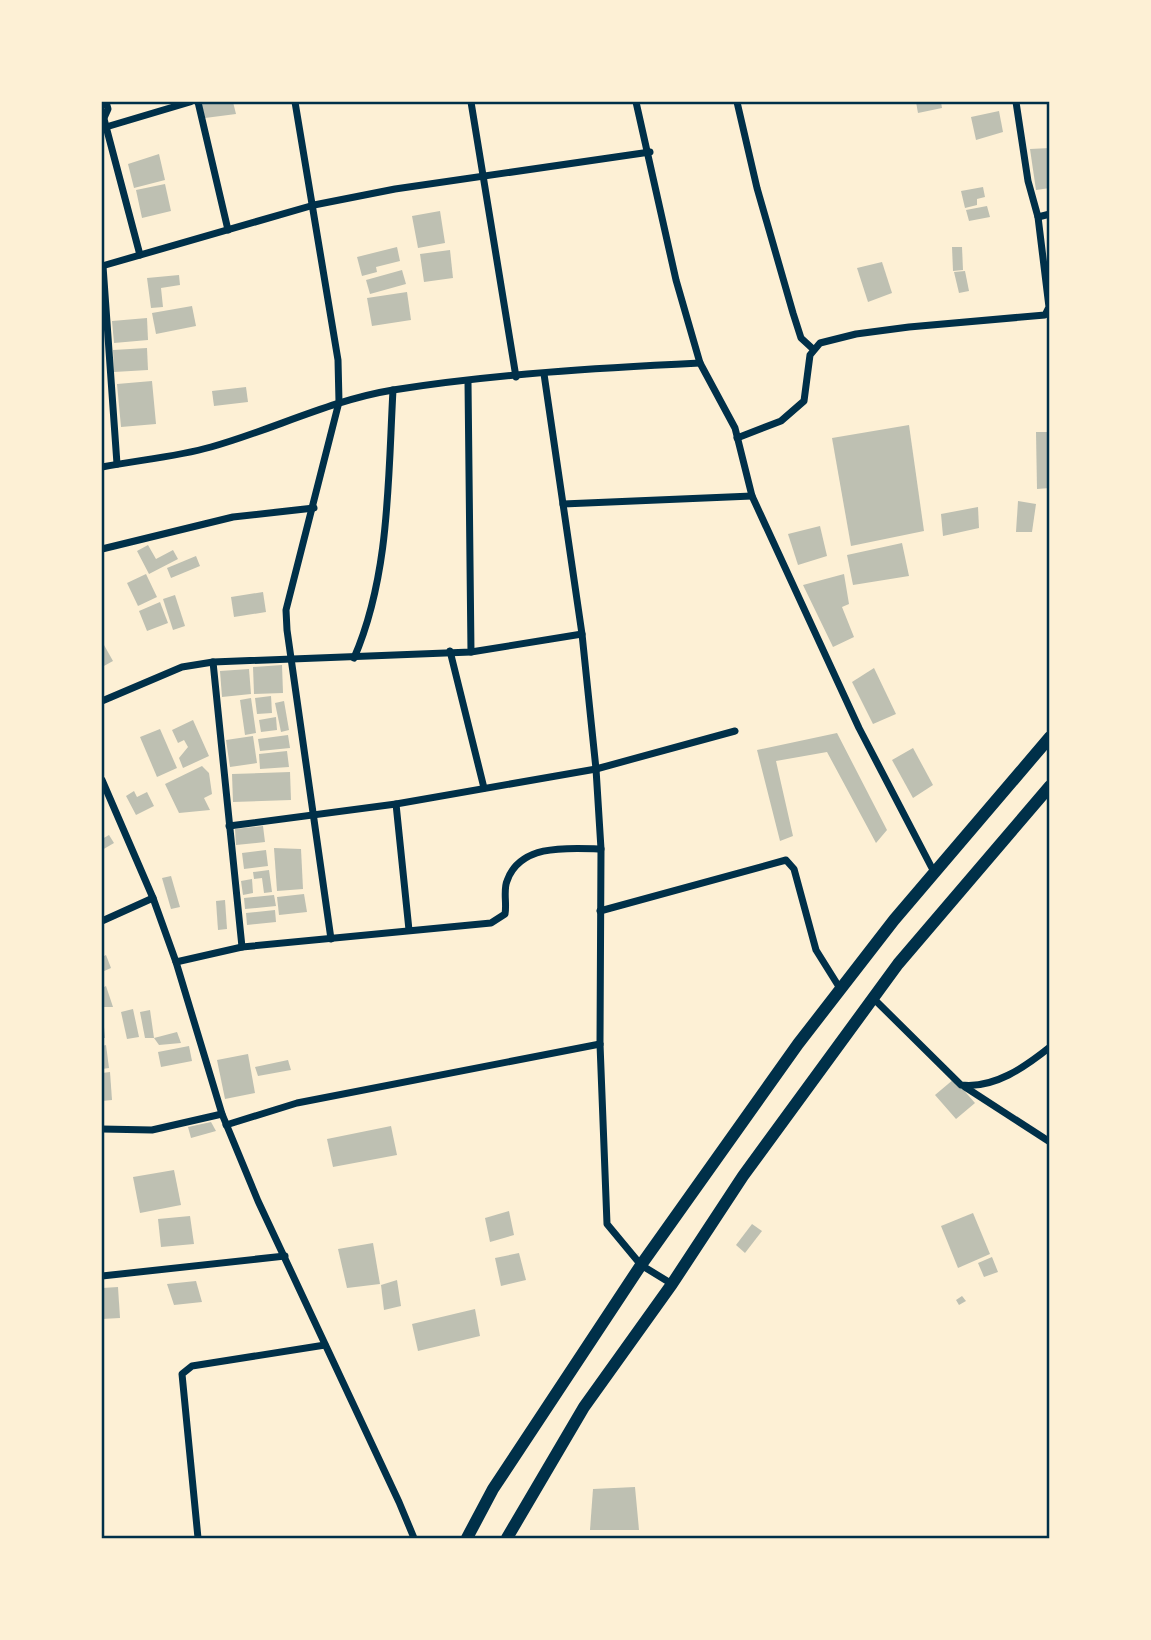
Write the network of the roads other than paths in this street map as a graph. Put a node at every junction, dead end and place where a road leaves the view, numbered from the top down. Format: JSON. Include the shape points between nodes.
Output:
{"nodes":[{"id":1,"x":106,"y":102,"type":"edge"},
{"id":2,"x":190,"y":102,"type":"edge"},
{"id":3,"x":198,"y":102,"type":"edge"},
{"id":4,"x":295,"y":102,"type":"edge"},
{"id":5,"x":471,"y":102,"type":"edge"},
{"id":6,"x":636,"y":102,"type":"edge"},
{"id":7,"x":737,"y":102,"type":"edge"},
{"id":8,"x":1016,"y":102,"type":"edge"},
{"id":9,"x":104,"y":123,"type":"edge"},
{"id":10,"x":650,"y":152,"type":"junction"},
{"id":11,"x":483,"y":177,"type":"junction"},
{"id":12,"x":314,"y":205,"type":"junction"},
{"id":13,"x":1049,"y":214,"type":"edge"},
{"id":14,"x":1038,"y":217,"type":"junction"},
{"id":15,"x":228,"y":230,"type":"junction"},
{"id":16,"x":140,"y":255,"type":"junction"},
{"id":17,"x":102,"y":266,"type":"edge"},
{"id":18,"x":813,"y":349,"type":"junction"},
{"id":19,"x":700,"y":363,"type":"junction"},
{"id":20,"x":544,"y":374,"type":"junction"},
{"id":21,"x":516,"y":377,"type":"junction"},
{"id":22,"x":468,"y":382,"type":"junction"},
{"id":23,"x":393,"y":390,"type":"junction"},
{"id":24,"x":339,"y":402,"type":"junction"},
{"id":25,"x":737,"y":438,"type":"junction"},
{"id":26,"x":117,"y":464,"type":"junction"},
{"id":27,"x":102,"y":467,"type":"edge"},
{"id":28,"x":752,"y":496,"type":"junction"},
{"id":29,"x":563,"y":504,"type":"junction"},
{"id":30,"x":314,"y":508,"type":"junction"},
{"id":31,"x":102,"y":549,"type":"edge"},
{"id":32,"x":582,"y":634,"type":"junction"},
{"id":33,"x":450,"y":651,"type":"junction"},
{"id":34,"x":471,"y":652,"type":"junction"},
{"id":35,"x":355,"y":658,"type":"junction"},
{"id":36,"x":291,"y":660,"type":"junction"},
{"id":37,"x":213,"y":662,"type":"junction"},
{"id":38,"x":102,"y":701,"type":"edge"},
{"id":39,"x":735,"y":731,"type":"dead end"},
{"id":40,"x":1049,"y":737,"type":"edge"},
{"id":41,"x":596,"y":769,"type":"junction"},
{"id":42,"x":102,"y":780,"type":"edge"},
{"id":43,"x":1049,"y":786,"type":"edge"},
{"id":44,"x":484,"y":789,"type":"junction"},
{"id":45,"x":396,"y":804,"type":"junction"},
{"id":46,"x":315,"y":815,"type":"junction"},
{"id":47,"x":229,"y":825,"type":"junction"},
{"id":48,"x":601,"y":849,"type":"junction"},
{"id":49,"x":934,"y":872,"type":"junction"},
{"id":50,"x":153,"y":898,"type":"junction"},
{"id":51,"x":600,"y":911,"type":"junction"},
{"id":52,"x":102,"y":921,"type":"edge"},
{"id":53,"x":409,"y":930,"type":"junction"},
{"id":54,"x":331,"y":939,"type":"junction"},
{"id":55,"x":242,"y":947,"type":"junction"},
{"id":56,"x":176,"y":962,"type":"junction"},
{"id":57,"x":841,"y":991,"type":"junction"},
{"id":58,"x":873,"y":998,"type":"junction"},
{"id":59,"x":600,"y":1044,"type":"junction"},
{"id":60,"x":1049,"y":1047,"type":"edge"},
{"id":61,"x":961,"y":1085,"type":"junction"},
{"id":62,"x":222,"y":1114,"type":"junction"},
{"id":63,"x":226,"y":1125,"type":"junction"},
{"id":64,"x":102,"y":1129,"type":"edge"},
{"id":65,"x":1049,"y":1142,"type":"edge"},
{"id":66,"x":285,"y":1256,"type":"junction"},
{"id":67,"x":641,"y":1265,"type":"junction"},
{"id":68,"x":102,"y":1276,"type":"edge"},
{"id":69,"x":672,"y":1284,"type":"junction"},
{"id":70,"x":325,"y":1345,"type":"junction"},
{"id":71,"x":198,"y":1538,"type":"edge"},
{"id":72,"x":414,"y":1538,"type":"edge"},
{"id":73,"x":467,"y":1538,"type":"edge"},
{"id":74,"x":507,"y":1538,"type":"edge"}],
"edges":[{"from":1,"to":9,"type":"street"},
{"from":2,"to":9,"type":"street"},
{"from":3,"to":15,"type":"street"},
{"from":4,"to":12,"type":"street"},
{"from":5,"to":11,"type":"street"},
{"from":6,"to":10,"type":"street"},
{"from":7,"to":18,"type":"street","via":[[793,313],[802,338]]},
{"from":8,"to":14,"type":"street"},
{"from":9,"to":16,"type":"street"},
{"from":10,"to":11,"type":"street"},
{"from":10,"to":19,"type":"street","via":[[676,280]]},
{"from":11,"to":12,"type":"street"},
{"from":11,"to":21,"type":"street"},
{"from":12,"to":15,"type":"street"},
{"from":12,"to":24,"type":"street","via":[[338,360]]},
{"from":13,"to":14,"type":"street"},
{"from":14,"to":18,"type":"street","via":[[1049,307],[1045,315],[856,334]]},
{"from":15,"to":16,"type":"street"},
{"from":16,"to":17,"type":"street"},
{"from":17,"to":26,"type":"street"},
{"from":18,"to":25,"type":"street","via":[[804,401],[781,421]]},
{"from":19,"to":20,"type":"street"},
{"from":19,"to":25,"type":"street"},
{"from":20,"to":21,"type":"street"},
{"from":20,"to":29,"type":"street"},
{"from":21,"to":22,"type":"street"},
{"from":22,"to":23,"type":"street"},
{"from":22,"to":34,"type":"street"},
{"from":23,"to":24,"type":"street"},
{"from":23,"to":35,"type":"street","via":[[385,523],[374,600]]},
{"from":24,"to":26,"type":"street","via":[[313,415],[209,448]]},
{"from":24,"to":30,"type":"street"},
{"from":25,"to":28,"type":"street"},
{"from":26,"to":27,"type":"street"},
{"from":28,"to":29,"type":"street"},
{"from":28,"to":49,"type":"street","via":[[859,728]]},
{"from":29,"to":32,"type":"street"},
{"from":30,"to":31,"type":"street","via":[[233,517]]},
{"from":30,"to":36,"type":"street","via":[[286,610]]},
{"from":32,"to":34,"type":"street"},
{"from":32,"to":41,"type":"street"},
{"from":33,"to":34,"type":"street"},
{"from":33,"to":35,"type":"street"},
{"from":33,"to":44,"type":"street"},
{"from":35,"to":36,"type":"street"},
{"from":36,"to":37,"type":"street"},
{"from":36,"to":46,"type":"street"},
{"from":37,"to":38,"type":"street","via":[[172,671]]},
{"from":37,"to":47,"type":"street"},
{"from":39,"to":41,"type":"street"},
{"from":40,"to":49,"type":"highway"},
{"from":41,"to":44,"type":"street"},
{"from":41,"to":48,"type":"street"},
{"from":42,"to":50,"type":"street"},
{"from":43,"to":58,"type":"highway"},
{"from":44,"to":45,"type":"street"},
{"from":45,"to":46,"type":"street"},
{"from":45,"to":53,"type":"street"},
{"from":46,"to":47,"type":"street"},
{"from":46,"to":54,"type":"street"},
{"from":47,"to":55,"type":"street"},
{"from":48,"to":51,"type":"street"},
{"from":48,"to":53,"type":"street","via":[[541,850],[515,868],[506,882],[505,914],[491,923]]},
{"from":49,"to":57,"type":"highway"},
{"from":50,"to":52,"type":"street"},
{"from":50,"to":56,"type":"street"},
{"from":51,"to":57,"type":"street","via":[[786,860],[794,869],[816,950]]},
{"from":51,"to":59,"type":"street"},
{"from":53,"to":54,"type":"street"},
{"from":54,"to":55,"type":"street"},
{"from":55,"to":56,"type":"street"},
{"from":56,"to":62,"type":"street"},
{"from":57,"to":67,"type":"highway"},
{"from":58,"to":61,"type":"street"},
{"from":58,"to":69,"type":"highway","via":[[743,1176]]},
{"from":59,"to":63,"type":"street","via":[[297,1103]]},
{"from":59,"to":67,"type":"street","via":[[607,1224]]},
{"from":60,"to":61,"type":"street","via":[[1024,1068],[977,1087]]},
{"from":61,"to":65,"type":"street"},
{"from":62,"to":63,"type":"street"},
{"from":62,"to":64,"type":"street","via":[[152,1129]]},
{"from":63,"to":66,"type":"street"},
{"from":66,"to":68,"type":"street"},
{"from":66,"to":70,"type":"street"},
{"from":67,"to":69,"type":"street"},
{"from":67,"to":73,"type":"highway","via":[[494,1489]]},
{"from":69,"to":74,"type":"highway","via":[[584,1407]]},
{"from":70,"to":71,"type":"street","via":[[192,1366],[182,1374]]},
{"from":70,"to":72,"type":"street"}]}
